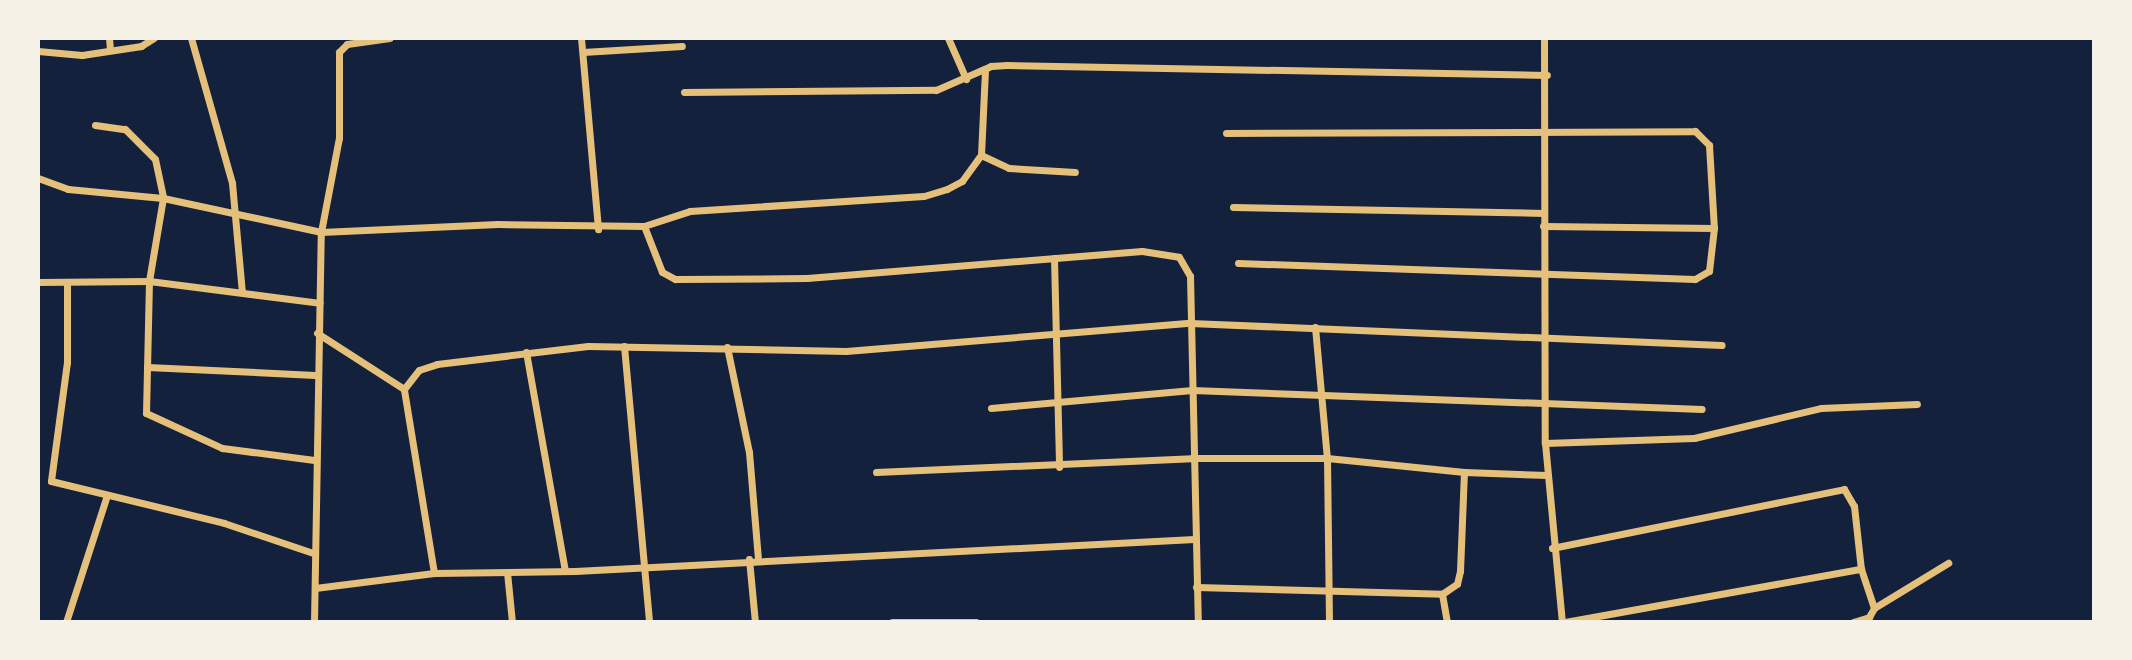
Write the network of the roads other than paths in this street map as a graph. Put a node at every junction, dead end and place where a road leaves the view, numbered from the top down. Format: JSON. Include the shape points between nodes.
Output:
{"nodes":[{"id":1,"x":109,"y":38,"type":"edge"},
{"id":2,"x":154,"y":38,"type":"edge"},
{"id":3,"x":191,"y":38,"type":"edge"},
{"id":4,"x":390,"y":38,"type":"edge"},
{"id":5,"x":581,"y":38,"type":"edge"},
{"id":6,"x":948,"y":38,"type":"edge"},
{"id":7,"x":1544,"y":38,"type":"edge"},
{"id":8,"x":682,"y":46,"type":"dead end"},
{"id":9,"x":110,"y":50,"type":"junction"},
{"id":10,"x":38,"y":51,"type":"edge"},
{"id":11,"x":583,"y":52,"type":"junction"},
{"id":12,"x":985,"y":69,"type":"junction"},
{"id":13,"x":1547,"y":75,"type":"junction"},
{"id":14,"x":966,"y":79,"type":"junction"},
{"id":15,"x":684,"y":92,"type":"dead end"},
{"id":16,"x":95,"y":125,"type":"dead end"},
{"id":17,"x":1226,"y":133,"type":"dead end"},
{"id":18,"x":1545,"y":133,"type":"junction"},
{"id":19,"x":981,"y":155,"type":"junction"},
{"id":20,"x":1075,"y":172,"type":"dead end"},
{"id":21,"x":38,"y":178,"type":"edge"},
{"id":22,"x":163,"y":198,"type":"junction"},
{"id":23,"x":1233,"y":207,"type":"dead end"},
{"id":24,"x":237,"y":211,"type":"junction"},
{"id":25,"x":1544,"y":213,"type":"junction"},
{"id":26,"x":644,"y":226,"type":"junction"},
{"id":27,"x":1543,"y":226,"type":"junction"},
{"id":28,"x":1714,"y":228,"type":"junction"},
{"id":29,"x":598,"y":229,"type":"junction"},
{"id":30,"x":321,"y":232,"type":"junction"},
{"id":31,"x":1054,"y":258,"type":"junction"},
{"id":32,"x":1238,"y":263,"type":"dead end"},
{"id":33,"x":1543,"y":273,"type":"junction"},
{"id":34,"x":149,"y":281,"type":"junction"},
{"id":35,"x":38,"y":282,"type":"edge"},
{"id":36,"x":67,"y":282,"type":"junction"},
{"id":37,"x":242,"y":292,"type":"junction"},
{"id":38,"x":320,"y":303,"type":"junction"},
{"id":39,"x":1190,"y":323,"type":"junction"},
{"id":40,"x":1315,"y":327,"type":"junction"},
{"id":41,"x":317,"y":333,"type":"junction"},
{"id":42,"x":1056,"y":335,"type":"junction"},
{"id":43,"x":1543,"y":338,"type":"junction"},
{"id":44,"x":1722,"y":345,"type":"dead end"},
{"id":45,"x":624,"y":346,"type":"junction"},
{"id":46,"x":727,"y":347,"type":"junction"},
{"id":47,"x":526,"y":352,"type":"junction"},
{"id":48,"x":147,"y":367,"type":"junction"},
{"id":49,"x":315,"y":375,"type":"junction"},
{"id":50,"x":404,"y":389,"type":"junction"},
{"id":51,"x":1192,"y":390,"type":"junction"},
{"id":52,"x":1323,"y":395,"type":"junction"},
{"id":53,"x":1058,"y":402,"type":"junction"},
{"id":54,"x":1544,"y":404,"type":"junction"},
{"id":55,"x":1917,"y":404,"type":"dead end"},
{"id":56,"x":991,"y":408,"type":"dead end"},
{"id":57,"x":1702,"y":409,"type":"dead end"},
{"id":58,"x":1545,"y":443,"type":"junction"},
{"id":59,"x":1192,"y":458,"type":"junction"},
{"id":60,"x":1327,"y":458,"type":"junction"},
{"id":61,"x":314,"y":460,"type":"junction"},
{"id":62,"x":1059,"y":467,"type":"junction"},
{"id":63,"x":876,"y":472,"type":"dead end"},
{"id":64,"x":1464,"y":472,"type":"junction"},
{"id":65,"x":1547,"y":475,"type":"junction"},
{"id":66,"x":107,"y":495,"type":"junction"},
{"id":67,"x":1194,"y":539,"type":"junction"},
{"id":68,"x":1552,"y":548,"type":"junction"},
{"id":69,"x":313,"y":553,"type":"junction"},
{"id":70,"x":754,"y":559,"type":"junction"},
{"id":71,"x":1948,"y":563,"type":"dead end"},
{"id":72,"x":643,"y":566,"type":"junction"},
{"id":73,"x":1861,"y":569,"type":"junction"},
{"id":74,"x":565,"y":571,"type":"junction"},
{"id":75,"x":507,"y":572,"type":"junction"},
{"id":76,"x":434,"y":573,"type":"junction"},
{"id":77,"x":1196,"y":587,"type":"junction"},
{"id":78,"x":315,"y":588,"type":"junction"},
{"id":79,"x":1328,"y":591,"type":"junction"},
{"id":80,"x":1442,"y":594,"type":"junction"},
{"id":81,"x":1874,"y":608,"type":"junction"},
{"id":82,"x":1867,"y":620,"type":"edge"},
{"id":83,"x":66,"y":622,"type":"edge"},
{"id":84,"x":314,"y":622,"type":"edge"},
{"id":85,"x":512,"y":622,"type":"edge"},
{"id":86,"x":649,"y":622,"type":"edge"},
{"id":87,"x":755,"y":622,"type":"edge"},
{"id":88,"x":892,"y":622,"type":"edge"},
{"id":89,"x":976,"y":622,"type":"edge"},
{"id":90,"x":1198,"y":622,"type":"edge"},
{"id":91,"x":1329,"y":622,"type":"edge"},
{"id":92,"x":1447,"y":622,"type":"edge"},
{"id":93,"x":1563,"y":622,"type":"edge"},
{"id":94,"x":1853,"y":622,"type":"edge"}],
"edges":[{"from":1,"to":9,"type":"street"},
{"from":2,"to":9,"type":"street","via":[[141,46]]},
{"from":3,"to":24,"type":"street"},
{"from":4,"to":30,"type":"street","via":[[347,44],[339,52],[339,138]]},
{"from":5,"to":11,"type":"street"},
{"from":6,"to":14,"type":"street"},
{"from":7,"to":13,"type":"street"},
{"from":8,"to":11,"type":"street"},
{"from":9,"to":10,"type":"street","via":[[82,55]]},
{"from":11,"to":29,"type":"street"},
{"from":12,"to":13,"type":"street"},
{"from":12,"to":14,"type":"street"},
{"from":12,"to":19,"type":"street"},
{"from":13,"to":18,"type":"street"},
{"from":14,"to":15,"type":"street","via":[[936,90]]},
{"from":16,"to":22,"type":"street","via":[[125,129],[155,159]]},
{"from":17,"to":18,"type":"street"},
{"from":18,"to":25,"type":"street"},
{"from":18,"to":28,"type":"street","via":[[1701,134],[1709,145]]},
{"from":19,"to":20,"type":"street","via":[[1009,168]]},
{"from":19,"to":26,"type":"street","via":[[962,181],[924,196],[690,211]]},
{"from":21,"to":22,"type":"street","via":[[68,189]]},
{"from":22,"to":24,"type":"street"},
{"from":22,"to":34,"type":"street"},
{"from":23,"to":25,"type":"street"},
{"from":24,"to":30,"type":"street"},
{"from":24,"to":37,"type":"street"},
{"from":25,"to":27,"type":"street"},
{"from":26,"to":29,"type":"street"},
{"from":26,"to":31,"type":"street","via":[[662,272],[675,279],[807,278]]},
{"from":27,"to":28,"type":"street"},
{"from":27,"to":33,"type":"street"},
{"from":28,"to":33,"type":"street","via":[[1709,271],[1695,279]]},
{"from":29,"to":30,"type":"street","via":[[498,224]]},
{"from":30,"to":38,"type":"street"},
{"from":31,"to":39,"type":"street","via":[[1142,251],[1179,257],[1190,276]]},
{"from":31,"to":42,"type":"street"},
{"from":32,"to":33,"type":"street"},
{"from":33,"to":43,"type":"street"},
{"from":34,"to":36,"type":"street"},
{"from":34,"to":37,"type":"street"},
{"from":34,"to":48,"type":"street"},
{"from":35,"to":36,"type":"street"},
{"from":36,"to":66,"type":"street","via":[[67,362],[51,481]]},
{"from":37,"to":38,"type":"street"},
{"from":38,"to":41,"type":"street"},
{"from":39,"to":40,"type":"street"},
{"from":39,"to":42,"type":"street"},
{"from":39,"to":51,"type":"street"},
{"from":40,"to":43,"type":"street"},
{"from":40,"to":52,"type":"street"},
{"from":41,"to":49,"type":"street"},
{"from":41,"to":50,"type":"street"},
{"from":42,"to":46,"type":"street","via":[[846,351]]},
{"from":42,"to":53,"type":"street"},
{"from":43,"to":44,"type":"street"},
{"from":43,"to":54,"type":"street"},
{"from":45,"to":46,"type":"street"},
{"from":45,"to":47,"type":"street"},
{"from":45,"to":72,"type":"street"},
{"from":46,"to":70,"type":"street","via":[[749,452]]},
{"from":47,"to":50,"type":"street","via":[[437,364],[419,370]]},
{"from":47,"to":74,"type":"street"},
{"from":48,"to":49,"type":"street"},
{"from":48,"to":61,"type":"street","via":[[146,413],[222,448]]},
{"from":49,"to":61,"type":"street"},
{"from":50,"to":76,"type":"street"},
{"from":51,"to":52,"type":"street"},
{"from":51,"to":53,"type":"street"},
{"from":51,"to":59,"type":"street"},
{"from":52,"to":54,"type":"street"},
{"from":52,"to":60,"type":"street"},
{"from":53,"to":56,"type":"street"},
{"from":53,"to":62,"type":"street"},
{"from":54,"to":57,"type":"street"},
{"from":54,"to":58,"type":"street"},
{"from":55,"to":58,"type":"street","via":[[1821,408],[1694,438]]},
{"from":58,"to":65,"type":"street"},
{"from":59,"to":60,"type":"street"},
{"from":59,"to":62,"type":"street"},
{"from":59,"to":67,"type":"street"},
{"from":60,"to":64,"type":"street"},
{"from":60,"to":79,"type":"street"},
{"from":61,"to":69,"type":"street"},
{"from":62,"to":63,"type":"street"},
{"from":64,"to":65,"type":"street"},
{"from":64,"to":80,"type":"street","via":[[1460,571],[1457,584]]},
{"from":65,"to":68,"type":"street"},
{"from":66,"to":69,"type":"street","via":[[224,523]]},
{"from":66,"to":83,"type":"street"},
{"from":67,"to":70,"type":"street"},
{"from":67,"to":77,"type":"street"},
{"from":68,"to":73,"type":"street","via":[[1831,488],[1851,495]]},
{"from":68,"to":93,"type":"street"},
{"from":69,"to":78,"type":"street"},
{"from":70,"to":72,"type":"street"},
{"from":70,"to":87,"type":"street"},
{"from":71,"to":81,"type":"street"},
{"from":72,"to":74,"type":"street"},
{"from":72,"to":86,"type":"street"},
{"from":73,"to":81,"type":"street"},
{"from":73,"to":93,"type":"street"},
{"from":74,"to":75,"type":"street"},
{"from":75,"to":76,"type":"street"},
{"from":75,"to":85,"type":"street"},
{"from":76,"to":78,"type":"street"},
{"from":77,"to":79,"type":"street"},
{"from":77,"to":90,"type":"street"},
{"from":78,"to":84,"type":"street"},
{"from":79,"to":80,"type":"street"},
{"from":79,"to":91,"type":"street"},
{"from":80,"to":92,"type":"street"},
{"from":81,"to":82,"type":"street"},
{"from":82,"to":94,"type":"street"},
{"from":88,"to":89,"type":"street"}]}
